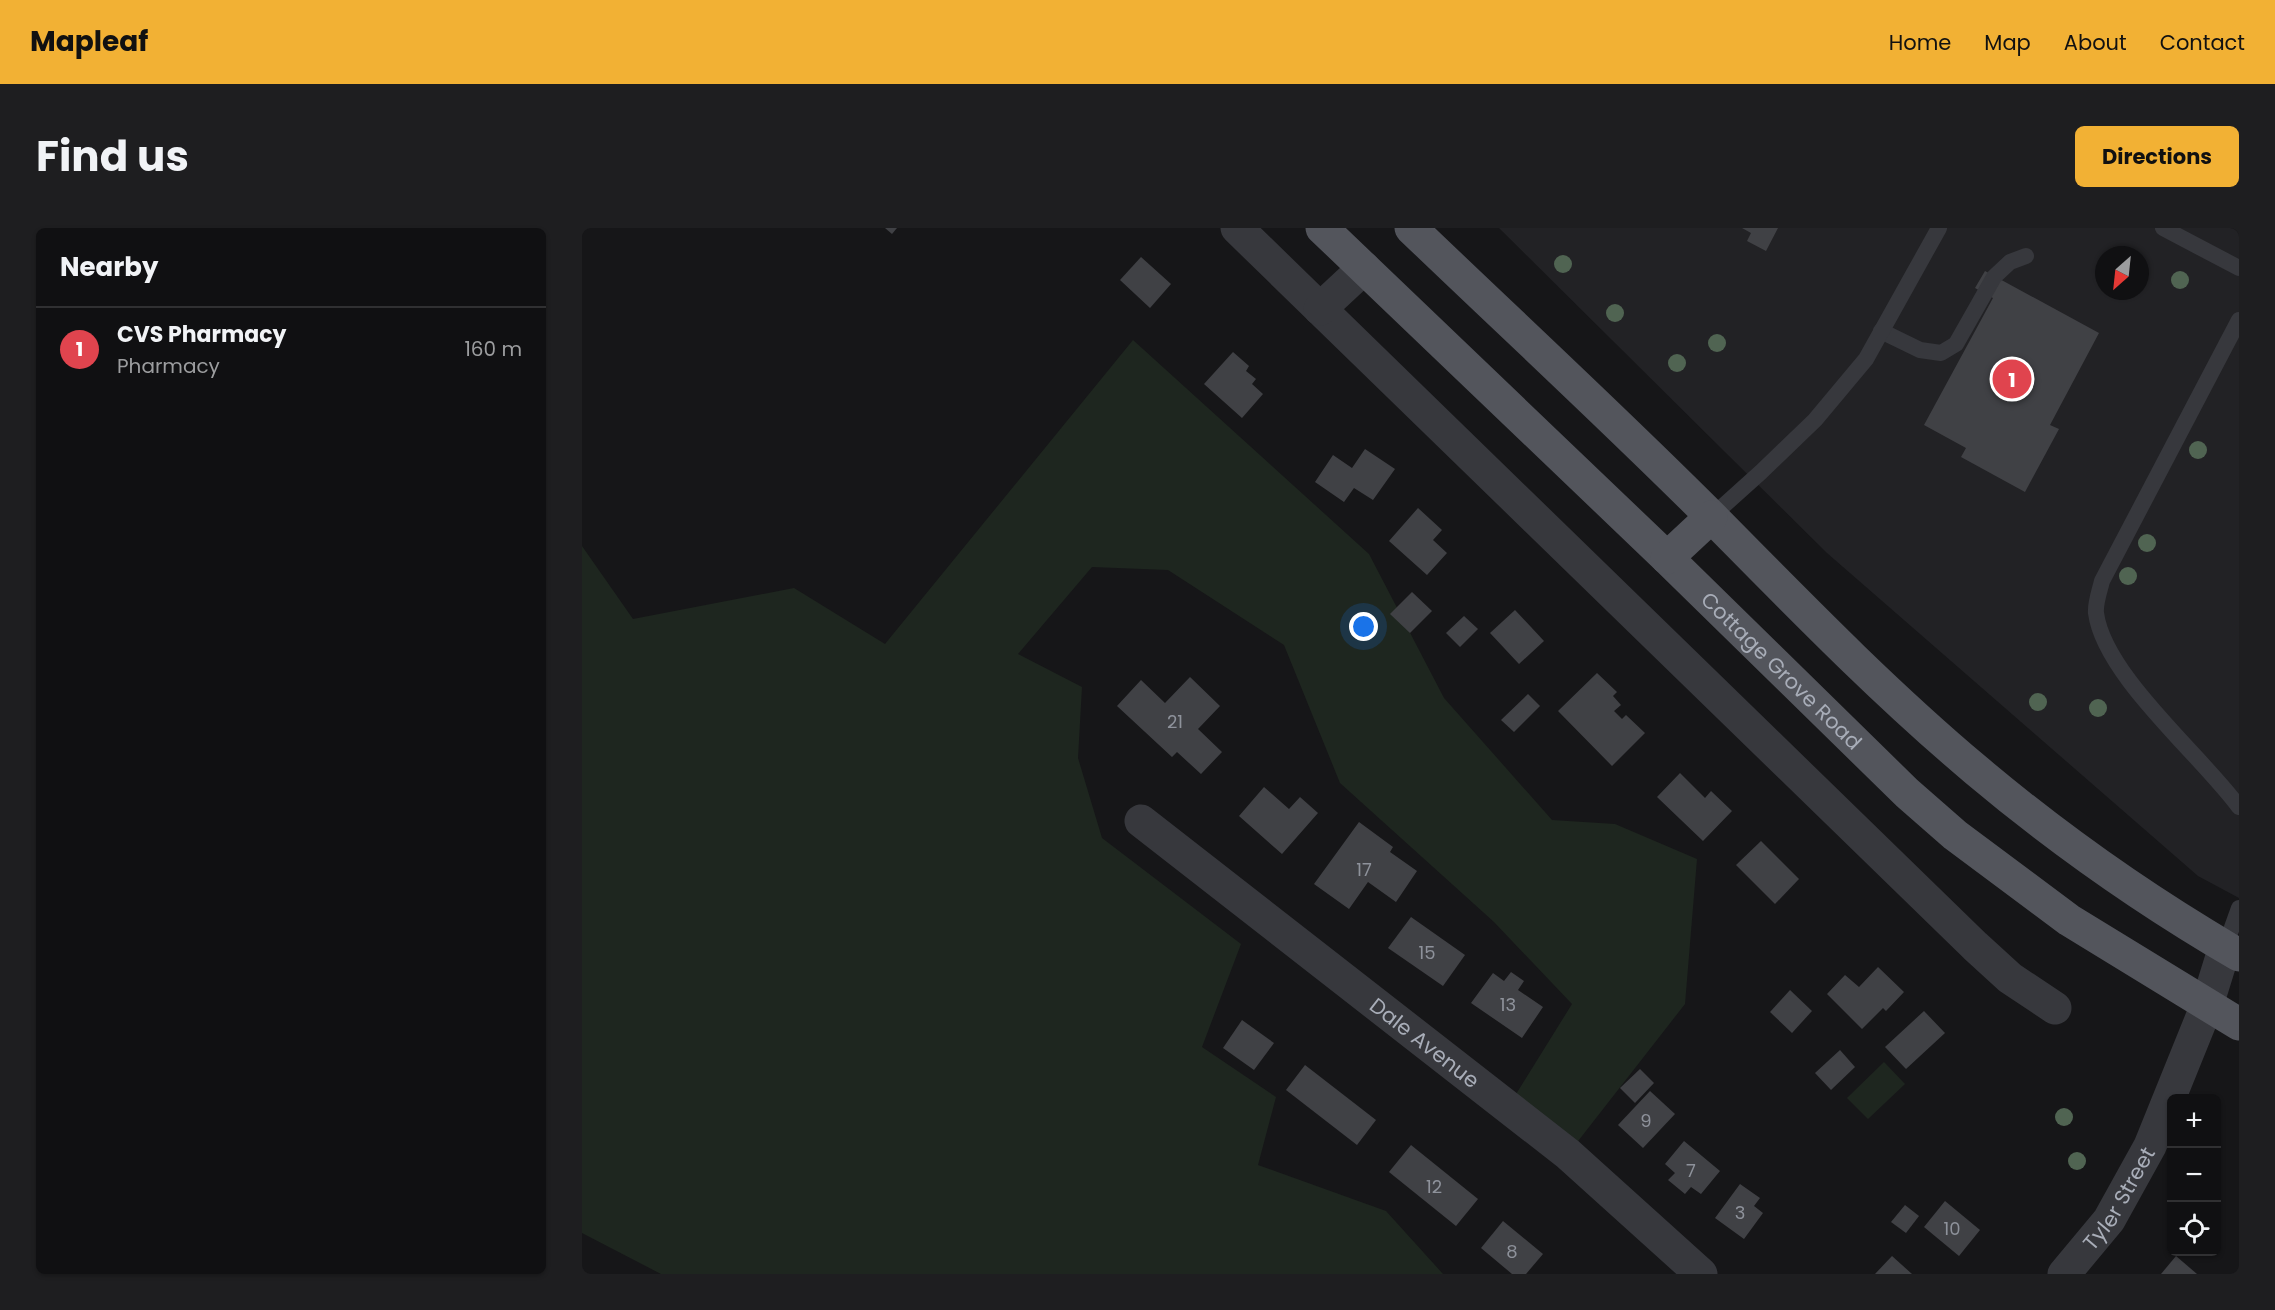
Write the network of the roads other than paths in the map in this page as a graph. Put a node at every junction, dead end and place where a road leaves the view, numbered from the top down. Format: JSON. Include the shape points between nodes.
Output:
{"nodes":[{"id":1,"x":1237,"y":228,"type":"edge"},
{"id":2,"x":1322,"y":228,"type":"edge"},
{"id":3,"x":1411,"y":228,"type":"edge"},
{"id":4,"x":1938,"y":228,"type":"edge"},
{"id":5,"x":2163,"y":228,"type":"edge"},
{"id":6,"x":2026,"y":256,"type":"dead end"},
{"id":7,"x":1364,"y":268,"type":"junction"},
{"id":8,"x":2239,"y":268,"type":"edge"},
{"id":9,"x":1320,"y":309,"type":"junction"},
{"id":10,"x":2239,"y":320,"type":"edge"},
{"id":11,"x":1881,"y":331,"type":"junction"},
{"id":12,"x":1711,"y":517,"type":"junction"},
{"id":13,"x":1667,"y":558,"type":"junction"},
{"id":14,"x":2239,"y":807,"type":"edge"},
{"id":15,"x":1141,"y":821,"type":"dead end"},
{"id":16,"x":2239,"y":908,"type":"edge"},
{"id":17,"x":2232,"y":951,"type":"edge"},
{"id":18,"x":2207,"y":1005,"type":"junction"},
{"id":19,"x":2055,"y":1008,"type":"dead end"},
{"id":20,"x":2239,"y":1024,"type":"edge"},
{"id":21,"x":1701,"y":1274,"type":"edge"},
{"id":22,"x":2064,"y":1274,"type":"edge"}],
"edges":[{"from":1,"to":9,"type":"street"},
{"from":2,"to":7,"type":"main road","name":"Cottage Grove Road"},
{"from":3,"to":12,"type":"main road"},
{"from":4,"to":11,"type":"lane"},
{"from":5,"to":8,"type":"lane"},
{"from":6,"to":11,"type":"lane","via":[[2010,262],[1994,277],[1956,344],[1941,353],[1920,350]]},
{"from":7,"to":9,"type":"street"},
{"from":7,"to":13,"type":"main road","name":"Cottage Grove Road"},
{"from":9,"to":19,"type":"street","via":[[1975,946],[2010,978]]},
{"from":10,"to":14,"type":"lane","via":[[2102,581],[2096,611],[2109,651],[2150,706]]},
{"from":11,"to":12,"type":"lane","via":[[1866,359],[1815,420]]},
{"from":12,"to":13,"type":"main road"},
{"from":12,"to":17,"type":"main road","via":[[1886,689],[1976,770],[2079,851]]},
{"from":13,"to":18,"type":"main road","name":"Cottage Grove Road","via":[[1907,794],[1955,835],[2069,920]]},
{"from":15,"to":21,"type":"street","name":"Dale Avenue","via":[[1568,1154]]},
{"from":16,"to":17,"type":"lane"},
{"from":17,"to":18,"type":"street","name":"Tyler Street"},
{"from":18,"to":20,"type":"main road","name":"Cottage Grove Road"},
{"from":18,"to":22,"type":"street","name":"Tyler Street","via":[[2150,1146],[2109,1220]]}]}
